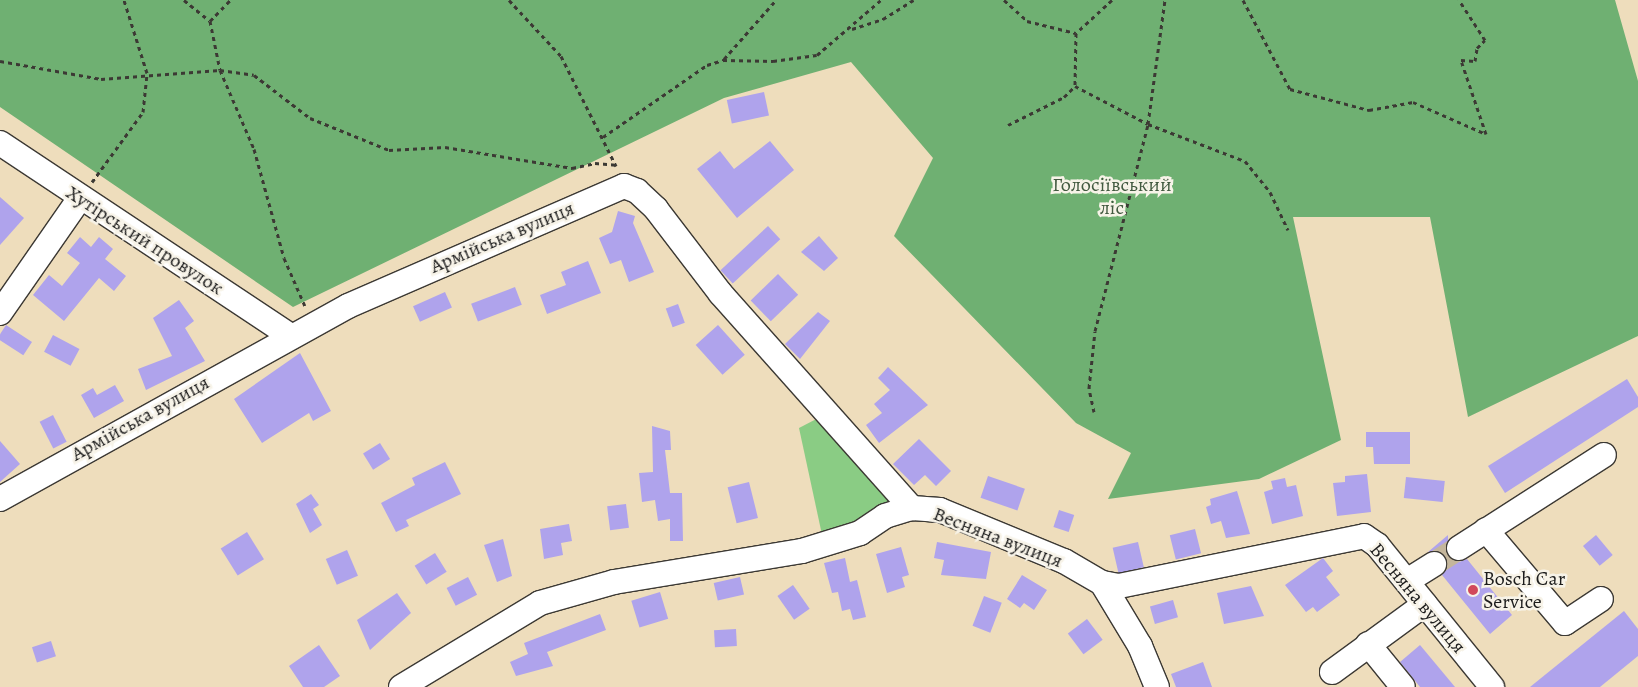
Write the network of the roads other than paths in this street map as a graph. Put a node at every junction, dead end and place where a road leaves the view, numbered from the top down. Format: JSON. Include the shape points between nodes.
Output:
{"nodes":[{"id":1,"x":0,"y":143,"type":"edge"},
{"id":2,"x":80,"y":198,"type":"junction"},
{"id":3,"x":0,"y":313,"type":"edge"},
{"id":4,"x":290,"y":336,"type":"junction"},
{"id":5,"x":1604,"y":455,"type":"dead end"},
{"id":6,"x":0,"y":499,"type":"edge"},
{"id":7,"x":912,"y":508,"type":"junction"},
{"id":8,"x":1486,"y":530,"type":"junction"},
{"id":9,"x":1458,"y":548,"type":"tunnel mouth"},
{"id":10,"x":1434,"y":564,"type":"tunnel mouth"},
{"id":11,"x":1407,"y":581,"type":"junction"},
{"id":12,"x":1102,"y":583,"type":"junction"},
{"id":13,"x":1601,"y":599,"type":"dead end"},
{"id":14,"x":1425,"y":604,"type":"junction"},
{"id":15,"x":1368,"y":644,"type":"junction"},
{"id":16,"x":1332,"y":672,"type":"dead end"},
{"id":17,"x":401,"y":687,"type":"edge"},
{"id":18,"x":1157,"y":687,"type":"edge"},
{"id":19,"x":1403,"y":687,"type":"edge"},
{"id":20,"x":1492,"y":687,"type":"edge"}],
"edges":[{"from":1,"to":2,"type":"street","name":"Хутірський провулок"},
{"from":2,"to":3,"type":"street"},
{"from":2,"to":4,"type":"street","name":"Хутірський провулок"},
{"from":4,"to":6,"type":"street","name":"Армійська вулиця"},
{"from":4,"to":7,"type":"street","name":"Армійська вулиця","via":[[620,175],[656,209],[721,294]]},
{"from":5,"to":8,"type":"street"},
{"from":7,"to":12,"type":"street","name":"Весняна вулиця","via":[[940,510],[1064,561]]},
{"from":7,"to":17,"type":"street","name":"Весняна вулиця","via":[[885,516],[860,533],[802,551],[614,582],[540,603]]},
{"from":8,"to":9,"type":"street"},
{"from":8,"to":13,"type":"street","via":[[1565,623]]},
{"from":10,"to":11,"type":"street"},
{"from":11,"to":12,"type":"street","name":"Весняна вулиця","via":[[1378,545],[1364,536],[1168,578],[1119,586]]},
{"from":11,"to":14,"type":"street","name":"Весняна вулиця"},
{"from":12,"to":18,"type":"street","via":[[1140,646]]},
{"from":14,"to":15,"type":"street"},
{"from":14,"to":20,"type":"street","name":"Весняна вулиця"},
{"from":15,"to":16,"type":"street"},
{"from":15,"to":19,"type":"street"}]}
